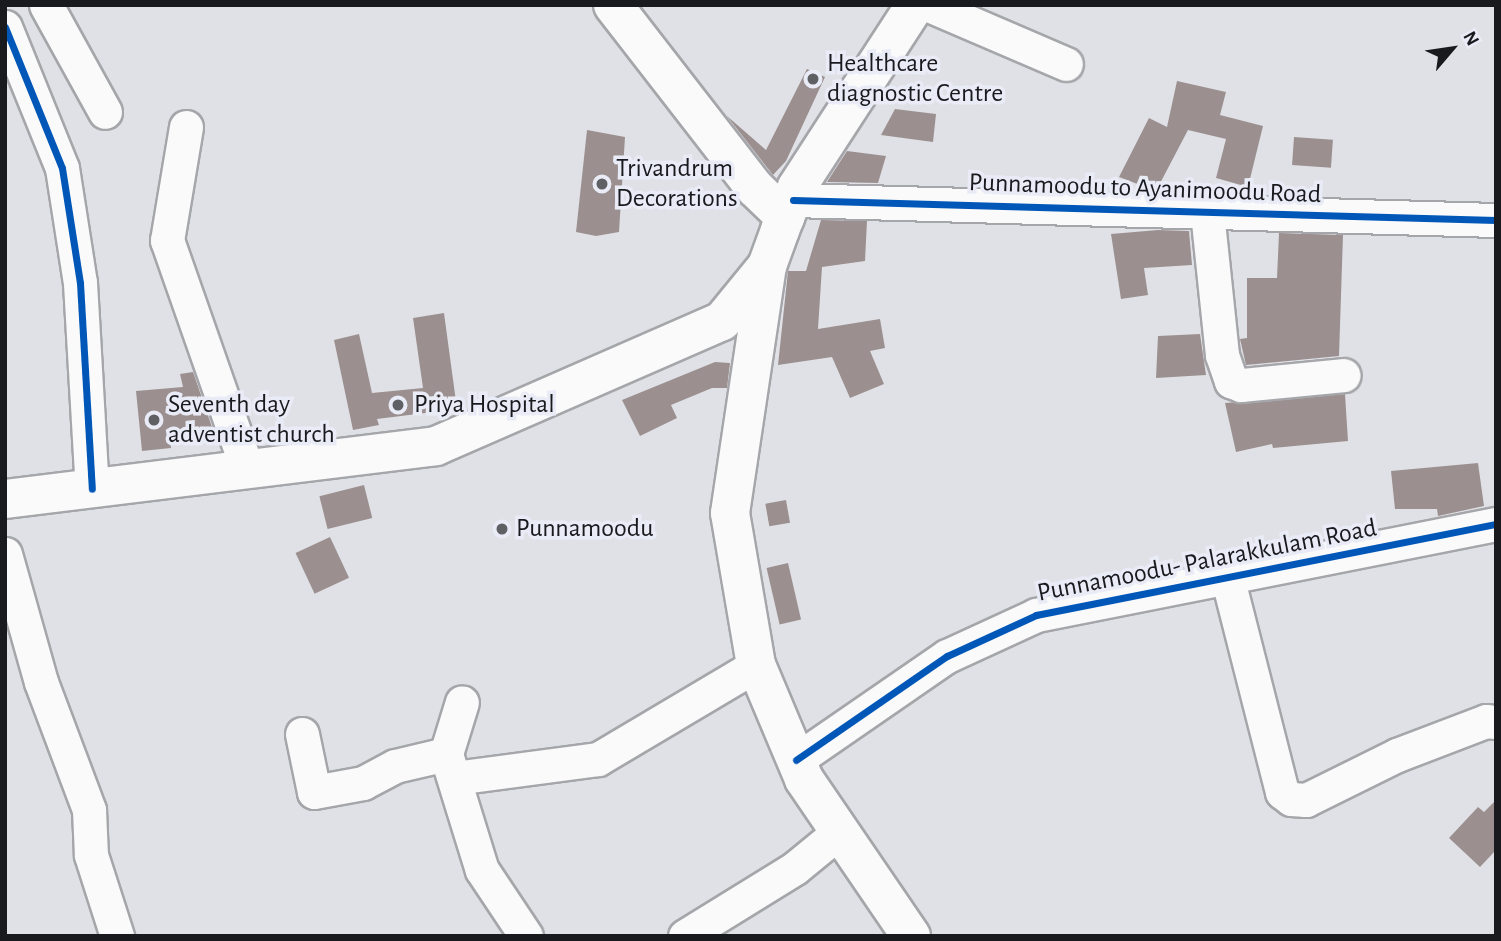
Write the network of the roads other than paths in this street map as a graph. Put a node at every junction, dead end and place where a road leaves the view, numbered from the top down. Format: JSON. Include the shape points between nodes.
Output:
{"nodes":[{"id":1,"x":46,"y":5,"type":"edge"},
{"id":2,"x":613,"y":5,"type":"edge"},
{"id":3,"x":915,"y":5,"type":"edge"},
{"id":4,"x":929,"y":5,"type":"edge"},
{"id":5,"x":5,"y":27,"type":"edge"},
{"id":6,"x":1066,"y":64,"type":"dead end"},
{"id":7,"x":106,"y":112,"type":"dead end"},
{"id":8,"x":186,"y":128,"type":"dead end"},
{"id":9,"x":789,"y":209,"type":"junction"},
{"id":10,"x":1207,"y":212,"type":"junction"},
{"id":11,"x":1496,"y":220,"type":"edge"},
{"id":12,"x":767,"y":266,"type":"junction"},
{"id":13,"x":1343,"y":375,"type":"dead end"},
{"id":14,"x":247,"y":469,"type":"junction"},
{"id":15,"x":92,"y":489,"type":"junction"},
{"id":16,"x":5,"y":499,"type":"edge"},
{"id":17,"x":1496,"y":524,"type":"edge"},
{"id":18,"x":5,"y":554,"type":"edge"},
{"id":19,"x":1228,"y":580,"type":"junction"},
{"id":20,"x":756,"y":665,"type":"junction"},
{"id":21,"x":462,"y":702,"type":"dead end"},
{"id":22,"x":1496,"y":722,"type":"edge"},
{"id":23,"x":302,"y":734,"type":"dead end"},
{"id":24,"x":796,"y":760,"type":"junction"},
{"id":25,"x":451,"y":766,"type":"junction"},
{"id":26,"x":840,"y":831,"type":"junction"},
{"id":27,"x":117,"y":936,"type":"edge"},
{"id":28,"x":526,"y":936,"type":"edge"},
{"id":29,"x":685,"y":936,"type":"edge"},
{"id":30,"x":911,"y":936,"type":"edge"}],
"edges":[{"from":1,"to":7,"type":"street"},
{"from":2,"to":9,"type":"main road","via":[[755,188]]},
{"from":3,"to":9,"type":"main road"},
{"from":4,"to":6,"type":"street"},
{"from":5,"to":15,"type":"street","via":[[62,168],[79,283]]},
{"from":8,"to":14,"type":"street","via":[[167,240]]},
{"from":9,"to":10,"type":"street","name":"Punnamoodu to Ayanimoodu Road"},
{"from":9,"to":12,"type":"main road"},
{"from":10,"to":11,"type":"street","name":"Punnamoodu to Ayanimoodu Road"},
{"from":10,"to":13,"type":"street","via":[[1222,355],[1231,381],[1241,385]]},
{"from":12,"to":14,"type":"main road","via":[[722,321],[436,446]]},
{"from":12,"to":20,"type":"main road","via":[[730,513]]},
{"from":14,"to":15,"type":"main road"},
{"from":15,"to":16,"type":"main road"},
{"from":17,"to":19,"type":"street","name":"Punnamoodu- Palarakkulam Road"},
{"from":18,"to":27,"type":"street","via":[[41,682],[89,810],[91,855]]},
{"from":19,"to":22,"type":"street","via":[[1282,792],[1292,799],[1307,800],[1397,755],[1486,721]]},
{"from":19,"to":24,"type":"street","name":"Punnamoodu- Palarakkulam Road","via":[[1036,615],[947,656]]},
{"from":20,"to":24,"type":"main road"},
{"from":20,"to":25,"type":"street","via":[[598,759]]},
{"from":21,"to":25,"type":"street"},
{"from":23,"to":25,"type":"street","via":[[314,792],[363,783],[395,766]]},
{"from":24,"to":26,"type":"main road"},
{"from":25,"to":28,"type":"street","via":[[481,870]]},
{"from":26,"to":29,"type":"street","via":[[794,868]]},
{"from":26,"to":30,"type":"main road"}]}
